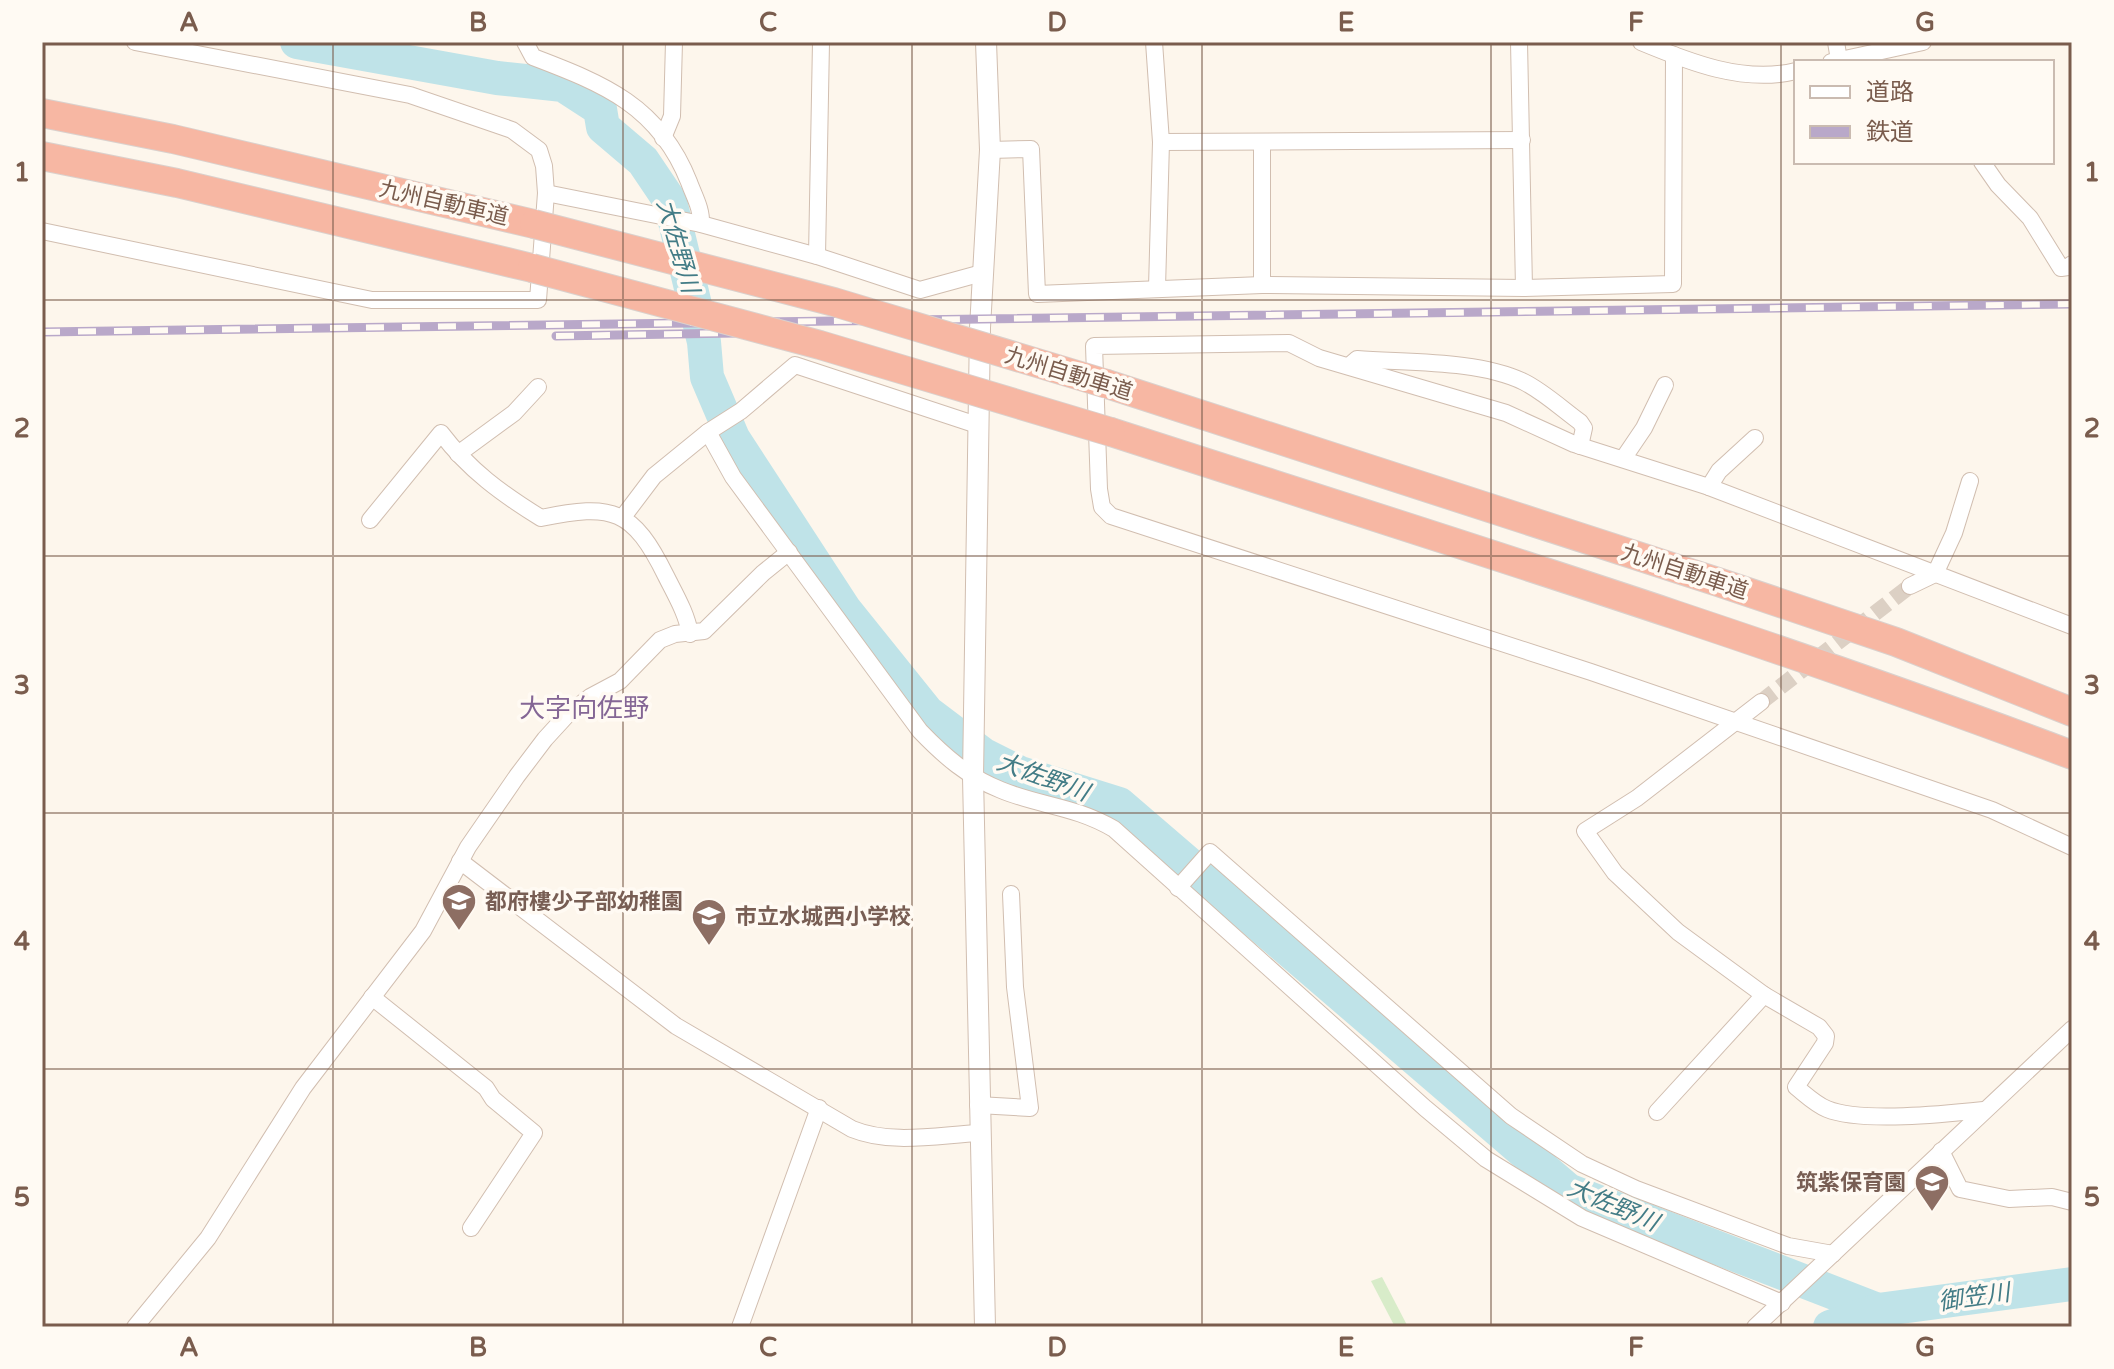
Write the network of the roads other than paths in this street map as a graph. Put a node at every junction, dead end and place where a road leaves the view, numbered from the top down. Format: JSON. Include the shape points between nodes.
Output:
{"nodes":[{"id":1,"x":135,"y":42,"type":"edge"},
{"id":2,"x":525,"y":42,"type":"edge"},
{"id":3,"x":674,"y":42,"type":"edge"},
{"id":4,"x":821,"y":42,"type":"edge"},
{"id":5,"x":986,"y":42,"type":"edge"},
{"id":6,"x":1154,"y":42,"type":"edge"},
{"id":7,"x":1519,"y":42,"type":"edge"},
{"id":8,"x":1641,"y":42,"type":"edge"},
{"id":9,"x":1923,"y":42,"type":"edge"},
{"id":10,"x":1906,"y":47,"type":"junction"},
{"id":11,"x":1674,"y":55,"type":"junction"},
{"id":12,"x":1840,"y":60,"type":"edge"},
{"id":13,"x":1915,"y":60,"type":"edge"},
{"id":14,"x":1794,"y":72,"type":"edge"},
{"id":15,"x":42,"y":113,"type":"edge"},
{"id":16,"x":663,"y":138,"type":"junction"},
{"id":17,"x":1522,"y":140,"type":"junction"},
{"id":18,"x":1161,"y":142,"type":"junction"},
{"id":19,"x":1262,"y":143,"type":"junction"},
{"id":20,"x":990,"y":150,"type":"junction"},
{"id":21,"x":42,"y":156,"type":"edge"},
{"id":22,"x":1983,"y":164,"type":"edge"},
{"id":23,"x":546,"y":193,"type":"junction"},
{"id":24,"x":701,"y":224,"type":"junction"},
{"id":25,"x":42,"y":231,"type":"edge"},
{"id":26,"x":817,"y":256,"type":"junction"},
{"id":27,"x":2072,"y":264,"type":"edge"},
{"id":28,"x":982,"y":273,"type":"junction"},
{"id":29,"x":1262,"y":285,"type":"junction"},
{"id":30,"x":1157,"y":288,"type":"junction"},
{"id":31,"x":1524,"y":288,"type":"junction"},
{"id":32,"x":1347,"y":367,"type":"junction"},
{"id":33,"x":1665,"y":385,"type":"dead end"},
{"id":34,"x":538,"y":387,"type":"dead end"},
{"id":35,"x":980,"y":426,"type":"junction"},
{"id":36,"x":708,"y":432,"type":"junction"},
{"id":37,"x":1755,"y":438,"type":"dead end"},
{"id":38,"x":1580,"y":446,"type":"junction"},
{"id":39,"x":458,"y":454,"type":"junction"},
{"id":40,"x":1623,"y":459,"type":"junction"},
{"id":41,"x":1970,"y":481,"type":"dead end"},
{"id":42,"x":1709,"y":487,"type":"junction"},
{"id":43,"x":623,"y":517,"type":"junction"},
{"id":44,"x":370,"y":520,"type":"dead end"},
{"id":45,"x":789,"y":552,"type":"junction"},
{"id":46,"x":1935,"y":574,"type":"junction"},
{"id":47,"x":1910,"y":586,"type":"tunnel mouth"},
{"id":48,"x":2072,"y":626,"type":"edge"},
{"id":49,"x":690,"y":634,"type":"junction"},
{"id":50,"x":1761,"y":702,"type":"tunnel mouth"},
{"id":51,"x":2072,"y":712,"type":"edge"},
{"id":52,"x":1735,"y":722,"type":"junction"},
{"id":53,"x":2072,"y":755,"type":"edge"},
{"id":54,"x":973,"y":777,"type":"junction"},
{"id":55,"x":2072,"y":847,"type":"edge"},
{"id":56,"x":460,"y":861,"type":"junction"},
{"id":57,"x":1178,"y":888,"type":"junction"},
{"id":58,"x":1011,"y":894,"type":"dead end"},
{"id":59,"x":1764,"y":995,"type":"junction"},
{"id":60,"x":372,"y":997,"type":"junction"},
{"id":61,"x":2072,"y":1029,"type":"edge"},
{"id":62,"x":978,"y":1105,"type":"junction"},
{"id":63,"x":819,"y":1108,"type":"junction"},
{"id":64,"x":1984,"y":1110,"type":"junction"},
{"id":65,"x":1657,"y":1112,"type":"dead end"},
{"id":66,"x":979,"y":1133,"type":"junction"},
{"id":67,"x":1941,"y":1151,"type":"junction"},
{"id":68,"x":2070,"y":1197,"type":"edge"},
{"id":69,"x":471,"y":1228,"type":"dead end"},
{"id":70,"x":1830,"y":1257,"type":"junction"},
{"id":71,"x":1784,"y":1301,"type":"junction"},
{"id":72,"x":135,"y":1327,"type":"edge"},
{"id":73,"x":740,"y":1327,"type":"edge"},
{"id":74,"x":985,"y":1327,"type":"edge"},
{"id":75,"x":1755,"y":1327,"type":"edge"}],
"edges":[{"from":1,"to":23,"type":"street","via":[[410,95],[512,130],[539,150]]},
{"from":2,"to":16,"type":"street","via":[[533,57],[621,97]]},
{"from":3,"to":16,"type":"street","via":[[672,116]]},
{"from":4,"to":26,"type":"street"},
{"from":5,"to":20,"type":"street"},
{"from":6,"to":18,"type":"street"},
{"from":7,"to":17,"type":"street"},
{"from":8,"to":11,"type":"street"},
{"from":9,"to":10,"type":"street"},
{"from":10,"to":12,"type":"street"},
{"from":10,"to":13,"type":"street"},
{"from":11,"to":14,"type":"street","via":[[1731,72],[1776,76]]},
{"from":11,"to":31,"type":"street","via":[[1673,284]]},
{"from":15,"to":51,"type":"highway","name":"九州自動車道","bridge":true,"via":[[534,224],[834,302],[1107,384],[1763,597],[1896,642]]},
{"from":16,"to":24,"type":"street","via":[[684,170]]},
{"from":17,"to":19,"type":"street"},
{"from":17,"to":31,"type":"street"},
{"from":18,"to":19,"type":"street"},
{"from":18,"to":30,"type":"street"},
{"from":19,"to":29,"type":"street"},
{"from":20,"to":28,"type":"street"},
{"from":20,"to":30,"type":"street","via":[[1031,149],[1037,294]]},
{"from":21,"to":53,"type":"highway","name":"九州自動車道","bridge":true,"via":[[532,268],[820,345],[1111,432],[1703,624]]},
{"from":22,"to":27,"type":"street","via":[[2030,218],[2061,268]]},
{"from":23,"to":24,"type":"street"},
{"from":23,"to":25,"type":"street","via":[[538,300],[371,302]]},
{"from":24,"to":26,"type":"street"},
{"from":26,"to":28,"type":"street","via":[[920,290]]},
{"from":28,"to":35,"type":"street"},
{"from":29,"to":30,"type":"street"},
{"from":29,"to":31,"type":"street"},
{"from":32,"to":38,"type":"street","via":[[1506,413]]},
{"from":32,"to":38,"type":"street","via":[[1357,359],[1508,375],[1580,422]]},
{"from":32,"to":52,"type":"street","via":[[1289,343],[1094,346],[1102,507],[1111,516]]},
{"from":33,"to":40,"type":"street"},
{"from":34,"to":39,"type":"street","via":[[514,413]]},
{"from":35,"to":36,"type":"street","via":[[795,365]]},
{"from":35,"to":54,"type":"street"},
{"from":36,"to":43,"type":"street","via":[[654,476]]},
{"from":36,"to":45,"type":"street","via":[[733,477]]},
{"from":37,"to":42,"type":"street"},
{"from":38,"to":40,"type":"street"},
{"from":39,"to":43,"type":"street","via":[[501,494],[541,518],[599,510]]},
{"from":39,"to":44,"type":"street","via":[[441,433]]},
{"from":40,"to":42,"type":"street"},
{"from":41,"to":46,"type":"street"},
{"from":42,"to":46,"type":"street"},
{"from":43,"to":49,"type":"street","via":[[643,534]]},
{"from":45,"to":49,"type":"street","via":[[704,631]]},
{"from":45,"to":54,"type":"street","via":[[920,731]]},
{"from":46,"to":47,"type":"street"},
{"from":46,"to":48,"type":"street"},
{"from":49,"to":56,"type":"street","via":[[660,640],[620,681],[567,715],[517,776]]},
{"from":50,"to":52,"type":"street"},
{"from":52,"to":55,"type":"street","via":[[1992,810]]},
{"from":52,"to":59,"type":"street","via":[[1585,831],[1615,873],[1667,921]]},
{"from":54,"to":57,"type":"street","via":[[1098,820]]},
{"from":54,"to":62,"type":"street"},
{"from":56,"to":60,"type":"street","via":[[423,931]]},
{"from":56,"to":63,"type":"street","via":[[676,1026]]},
{"from":57,"to":70,"type":"street","via":[[1210,852],[1511,1116],[1582,1164],[1636,1189]]},
{"from":57,"to":71,"type":"street","via":[[1486,1159],[1582,1218]]},
{"from":58,"to":62,"type":"street","via":[[1015,987],[1030,1108]]},
{"from":59,"to":64,"type":"street","via":[[1826,1036],[1796,1087],[1829,1110],[1909,1116]]},
{"from":59,"to":65,"type":"street"},
{"from":60,"to":69,"type":"street","via":[[534,1133]]},
{"from":60,"to":72,"type":"street","via":[[303,1088],[208,1238]]},
{"from":61,"to":64,"type":"street"},
{"from":62,"to":66,"type":"street"},
{"from":63,"to":66,"type":"street","via":[[852,1129],[885,1138]]},
{"from":63,"to":73,"type":"street"},
{"from":64,"to":67,"type":"street"},
{"from":66,"to":74,"type":"street"},
{"from":67,"to":68,"type":"street","via":[[1960,1189],[2009,1199]]},
{"from":67,"to":70,"type":"street"},
{"from":70,"to":71,"type":"street"},
{"from":71,"to":75,"type":"street"}]}
